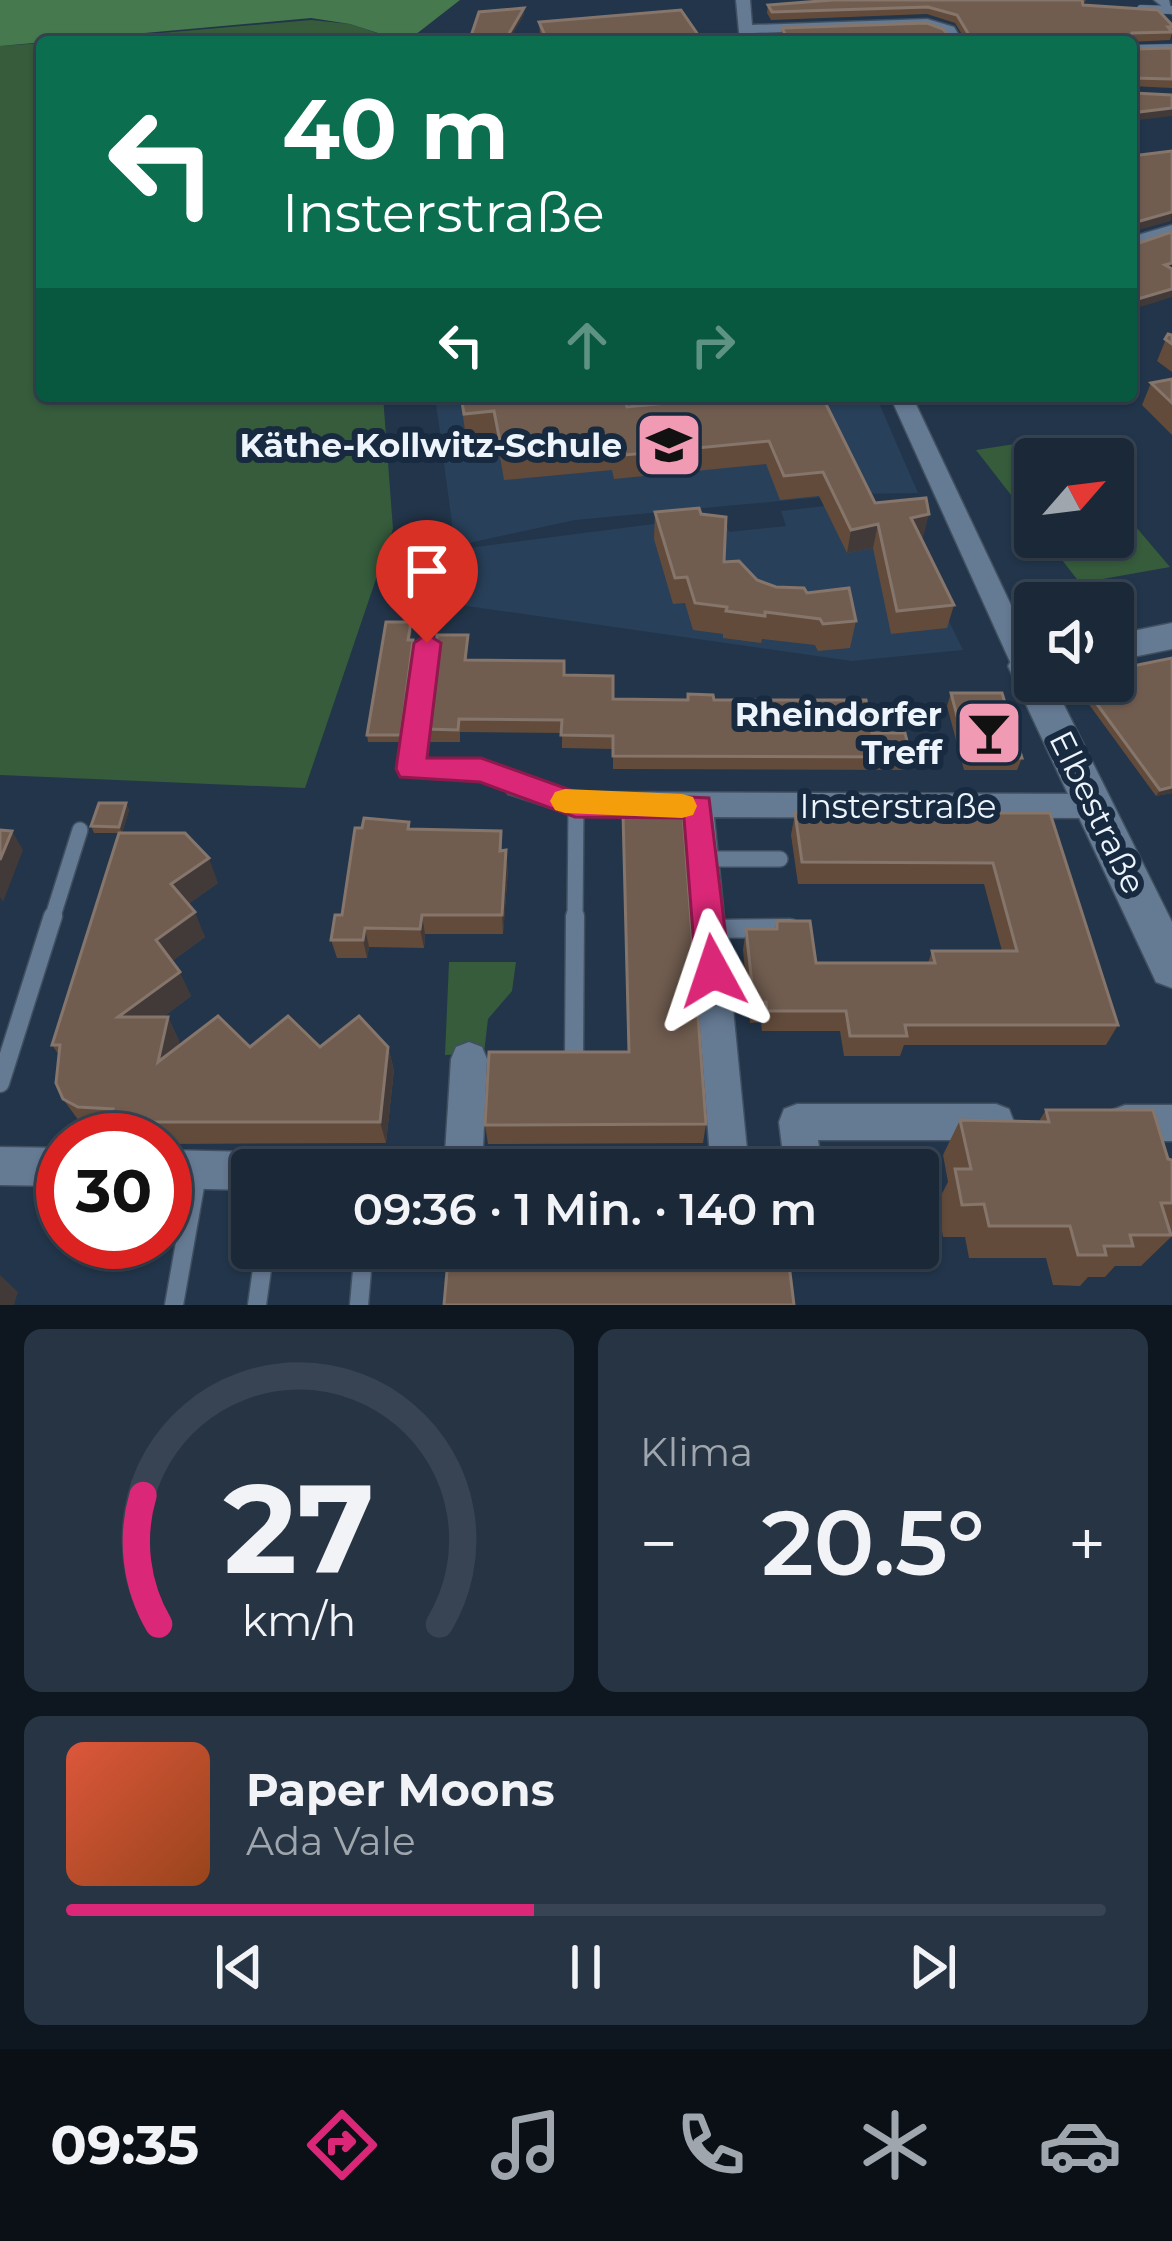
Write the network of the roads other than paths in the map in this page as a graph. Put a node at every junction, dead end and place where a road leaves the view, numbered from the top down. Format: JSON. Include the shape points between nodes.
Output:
{"nodes":[{"id":1,"x":743,"y":0,"type":"edge"},
{"id":2,"x":1161,"y":0,"type":"edge"},
{"id":3,"x":1126,"y":9,"type":"edge"},
{"id":4,"x":1172,"y":10,"type":"edge"},
{"id":5,"x":746,"y":35,"type":"edge"},
{"id":6,"x":952,"y":36,"type":"edge"},
{"id":7,"x":1172,"y":48,"type":"edge"},
{"id":8,"x":1137,"y":49,"type":"edge"},
{"id":9,"x":1172,"y":230,"type":"edge"},
{"id":10,"x":1137,"y":241,"type":"edge"},
{"id":11,"x":904,"y":402,"type":"edge"},
{"id":12,"x":1014,"y":632,"type":"edge"},
{"id":13,"x":1172,"y":636,"type":"edge"},
{"id":14,"x":427,"y":643,"type":"dead end"},
{"id":15,"x":1134,"y":644,"type":"edge"},
{"id":16,"x":1048,"y":702,"type":"edge"},
{"id":17,"x":519,"y":786,"type":"joint"},
{"id":18,"x":575,"y":804,"type":"junction"},
{"id":19,"x":698,"y":806,"type":"junction"},
{"id":20,"x":1097,"y":806,"type":"junction"},
{"id":21,"x":80,"y":830,"type":"dead end"},
{"id":22,"x":703,"y":859,"type":"junction"},
{"id":23,"x":780,"y":859,"type":"dead end"},
{"id":24,"x":790,"y":928,"type":"edge"},
{"id":25,"x":709,"y":929,"type":"junction"},
{"id":26,"x":1172,"y":968,"type":"edge"},
{"id":27,"x":574,"y":1057,"type":"edge"},
{"id":28,"x":469,"y":1059,"type":"dead end"},
{"id":29,"x":0,"y":1083,"type":"edge"},
{"id":30,"x":1035,"y":1123,"type":"edge"},
{"id":31,"x":1081,"y":1123,"type":"edge"},
{"id":32,"x":1172,"y":1123,"type":"edge"},
{"id":33,"x":465,"y":1149,"type":"edge"},
{"id":34,"x":728,"y":1149,"type":"edge"},
{"id":35,"x":801,"y":1149,"type":"edge"},
{"id":36,"x":0,"y":1166,"type":"edge"},
{"id":37,"x":36,"y":1167,"type":"edge"},
{"id":38,"x":192,"y":1169,"type":"edge"},
{"id":39,"x":231,"y":1170,"type":"edge"},
{"id":40,"x":176,"y":1269,"type":"edge"},
{"id":41,"x":262,"y":1269,"type":"edge"},
{"id":42,"x":362,"y":1269,"type":"edge"},
{"id":43,"x":174,"y":1305,"type":"edge"},
{"id":44,"x":256,"y":1305,"type":"edge"},
{"id":45,"x":359,"y":1305,"type":"edge"}],
"edges":[{"from":1,"to":5,"type":"street"},
{"from":2,"to":4,"type":"street"},
{"from":3,"to":4,"type":"lane"},
{"from":5,"to":6,"type":"street","via":[[927,23]]},
{"from":7,"to":8,"type":"lane"},
{"from":9,"to":10,"type":"street"},
{"from":11,"to":12,"type":"street","name":"Elbestraße"},
{"from":13,"to":15,"type":"main road"},
{"from":14,"to":17,"type":"lane","via":[[411,769],[481,770]]},
{"from":16,"to":20,"type":"main road","name":"Elbestraße"},
{"from":17,"to":18,"type":"street","name":"Insterstraße"},
{"from":18,"to":19,"type":"street","name":"Insterstraße"},
{"from":18,"to":27,"type":"lane"},
{"from":19,"to":20,"type":"street","name":"Insterstraße"},
{"from":19,"to":22,"type":"street"},
{"from":20,"to":26,"type":"main road","name":"Elbestraße"},
{"from":21,"to":29,"type":"lane"},
{"from":22,"to":23,"type":"lane"},
{"from":22,"to":25,"type":"street"},
{"from":24,"to":25,"type":"lane"},
{"from":25,"to":34,"type":"street"},
{"from":28,"to":33,"type":"street"},
{"from":30,"to":35,"type":"street","via":[[797,1122]]},
{"from":31,"to":32,"type":"street"},
{"from":36,"to":37,"type":"street"},
{"from":38,"to":39,"type":"street"},
{"from":40,"to":43,"type":"lane"},
{"from":41,"to":44,"type":"lane"},
{"from":42,"to":45,"type":"lane"}]}
